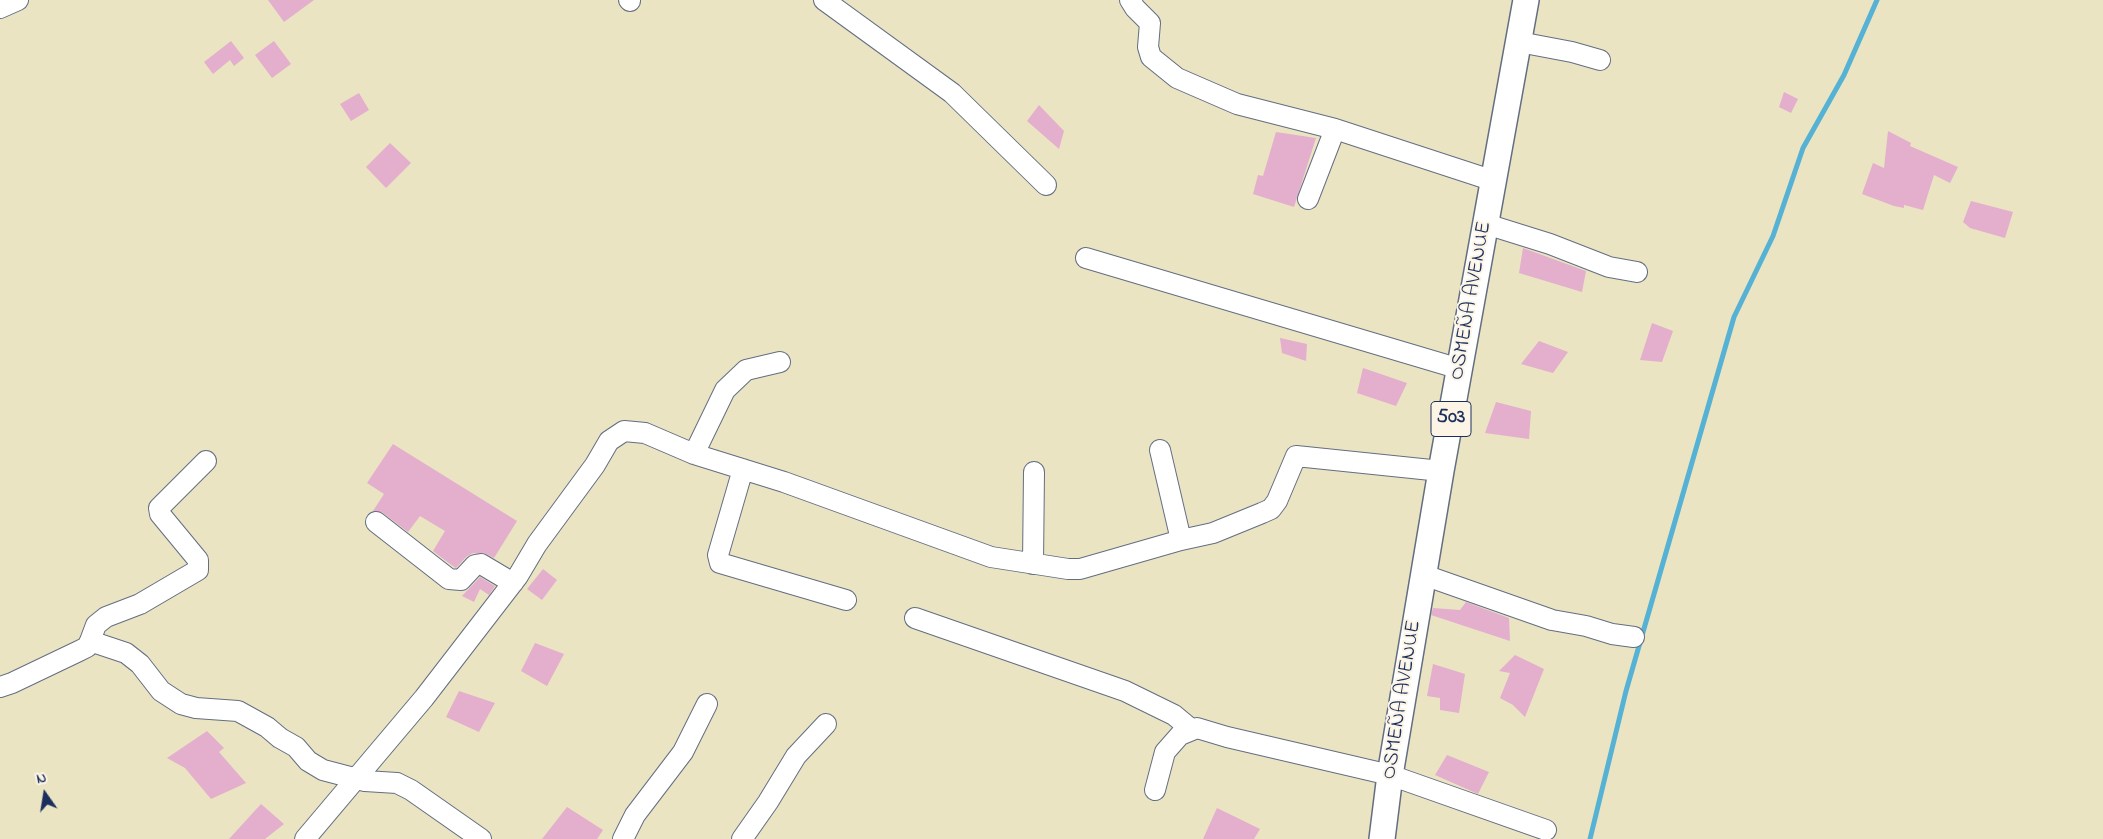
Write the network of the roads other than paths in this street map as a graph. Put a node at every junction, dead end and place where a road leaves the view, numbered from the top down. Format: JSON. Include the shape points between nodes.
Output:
{"nodes":[{"id":1,"x":18,"y":0,"type":"edge"},
{"id":2,"x":824,"y":0,"type":"edge"},
{"id":3,"x":1130,"y":0,"type":"edge"},
{"id":4,"x":1526,"y":0,"type":"edge"},
{"id":5,"x":0,"y":8,"type":"edge"},
{"id":6,"x":1519,"y":42,"type":"junction"},
{"id":7,"x":1600,"y":60,"type":"dead end"},
{"id":8,"x":1335,"y":129,"type":"junction"},
{"id":9,"x":1494,"y":181,"type":"junction"},
{"id":10,"x":1046,"y":185,"type":"dead end"},
{"id":11,"x":1308,"y":199,"type":"dead end"},
{"id":12,"x":1486,"y":224,"type":"junction"},
{"id":13,"x":1086,"y":258,"type":"dead end"},
{"id":14,"x":1637,"y":272,"type":"dead end"},
{"id":15,"x":780,"y":362,"type":"dead end"},
{"id":16,"x":1460,"y":369,"type":"junction"},
{"id":17,"x":1160,"y":450,"type":"dead end"},
{"id":18,"x":694,"y":454,"type":"junction"},
{"id":19,"x":206,"y":461,"type":"dead end"},
{"id":20,"x":743,"y":469,"type":"junction"},
{"id":21,"x":1442,"y":471,"type":"junction"},
{"id":22,"x":1034,"y":472,"type":"dead end"},
{"id":23,"x":376,"y":522,"type":"dead end"},
{"id":24,"x":1181,"y":540,"type":"junction"},
{"id":25,"x":1033,"y":564,"type":"junction"},
{"id":26,"x":1424,"y":576,"type":"junction"},
{"id":27,"x":513,"y":583,"type":"junction"},
{"id":28,"x":846,"y":600,"type":"dead end"},
{"id":29,"x":914,"y":618,"type":"dead end"},
{"id":30,"x":1634,"y":637,"type":"dead end"},
{"id":31,"x":90,"y":641,"type":"junction"},
{"id":32,"x":0,"y":686,"type":"edge"},
{"id":33,"x":708,"y":704,"type":"dead end"},
{"id":34,"x":826,"y":724,"type":"dead end"},
{"id":35,"x":1192,"y":730,"type":"junction"},
{"id":36,"x":1390,"y":775,"type":"junction"},
{"id":37,"x":355,"y":779,"type":"junction"},
{"id":38,"x":1155,"y":790,"type":"dead end"},
{"id":39,"x":1546,"y":830,"type":"dead end"},
{"id":40,"x":305,"y":839,"type":"edge"},
{"id":41,"x":481,"y":839,"type":"edge"},
{"id":42,"x":622,"y":839,"type":"edge"},
{"id":43,"x":742,"y":839,"type":"edge"},
{"id":44,"x":1382,"y":839,"type":"edge"}],
"edges":[{"from":1,"to":5,"type":"street"},
{"from":2,"to":10,"type":"street","via":[[952,93]]},
{"from":3,"to":8,"type":"street","via":[[1150,23],[1148,48],[1151,57],[1177,78],[1237,104]]},
{"from":4,"to":6,"type":"main road","name":"OSMEÑA AVENUE","number":"503"},
{"from":6,"to":7,"type":"street"},
{"from":6,"to":9,"type":"main road","name":"OSMEÑA AVENUE","number":"503"},
{"from":8,"to":9,"type":"street"},
{"from":8,"to":11,"type":"street"},
{"from":9,"to":12,"type":"main road","name":"OSMEÑA AVENUE","number":"503"},
{"from":12,"to":14,"type":"street","via":[[1609,267]]},
{"from":12,"to":16,"type":"main road","name":"OSMEÑA AVENUE","number":"503"},
{"from":13,"to":16,"type":"street"},
{"from":15,"to":18,"type":"street","via":[[746,370],[725,390]]},
{"from":16,"to":21,"type":"main road","name":"OSMEÑA AVENUE","number":"503"},
{"from":17,"to":24,"type":"street"},
{"from":18,"to":20,"type":"street"},
{"from":18,"to":27,"type":"street","via":[[645,433],[624,431],[609,441]]},
{"from":19,"to":31,"type":"street","via":[[159,508],[160,514],[198,560],[198,570],[140,604],[106,617],[96,625]]},
{"from":20,"to":25,"type":"street","via":[[992,557]]},
{"from":20,"to":28,"type":"street","via":[[718,556],[720,563]]},
{"from":21,"to":24,"type":"street","via":[[1296,456],[1271,509],[1213,533]]},
{"from":21,"to":26,"type":"main road","name":"OSMEÑA AVENUE","number":"503"},
{"from":22,"to":25,"type":"street"},
{"from":23,"to":27,"type":"street","via":[[449,579],[461,580],[475,565],[481,564]]},
{"from":24,"to":25,"type":"street","via":[[1080,569]]},
{"from":26,"to":30,"type":"street","via":[[1552,620]]},
{"from":26,"to":36,"type":"main road","name":"OSMEÑA AVENUE","number":"503"},
{"from":27,"to":37,"type":"street","via":[[424,698]]},
{"from":29,"to":35,"type":"street","via":[[1125,691],[1174,715]]},
{"from":31,"to":32,"type":"street","via":[[79,651]]},
{"from":31,"to":37,"type":"street","via":[[126,653],[140,664],[161,691],[181,704],[238,711],[296,747],[308,761],[324,770]]},
{"from":33,"to":42,"type":"street","via":[[683,752],[635,815]]},
{"from":34,"to":43,"type":"street","via":[[796,756]]},
{"from":35,"to":36,"type":"street","via":[[1197,728]]},
{"from":35,"to":38,"type":"street","via":[[1180,735],[1165,752]]},
{"from":36,"to":39,"type":"street"},
{"from":36,"to":44,"type":"main road","name":"OSMEÑA AVENUE","number":"503"},
{"from":37,"to":40,"type":"street"},
{"from":37,"to":41,"type":"street","via":[[397,783]]}]}
